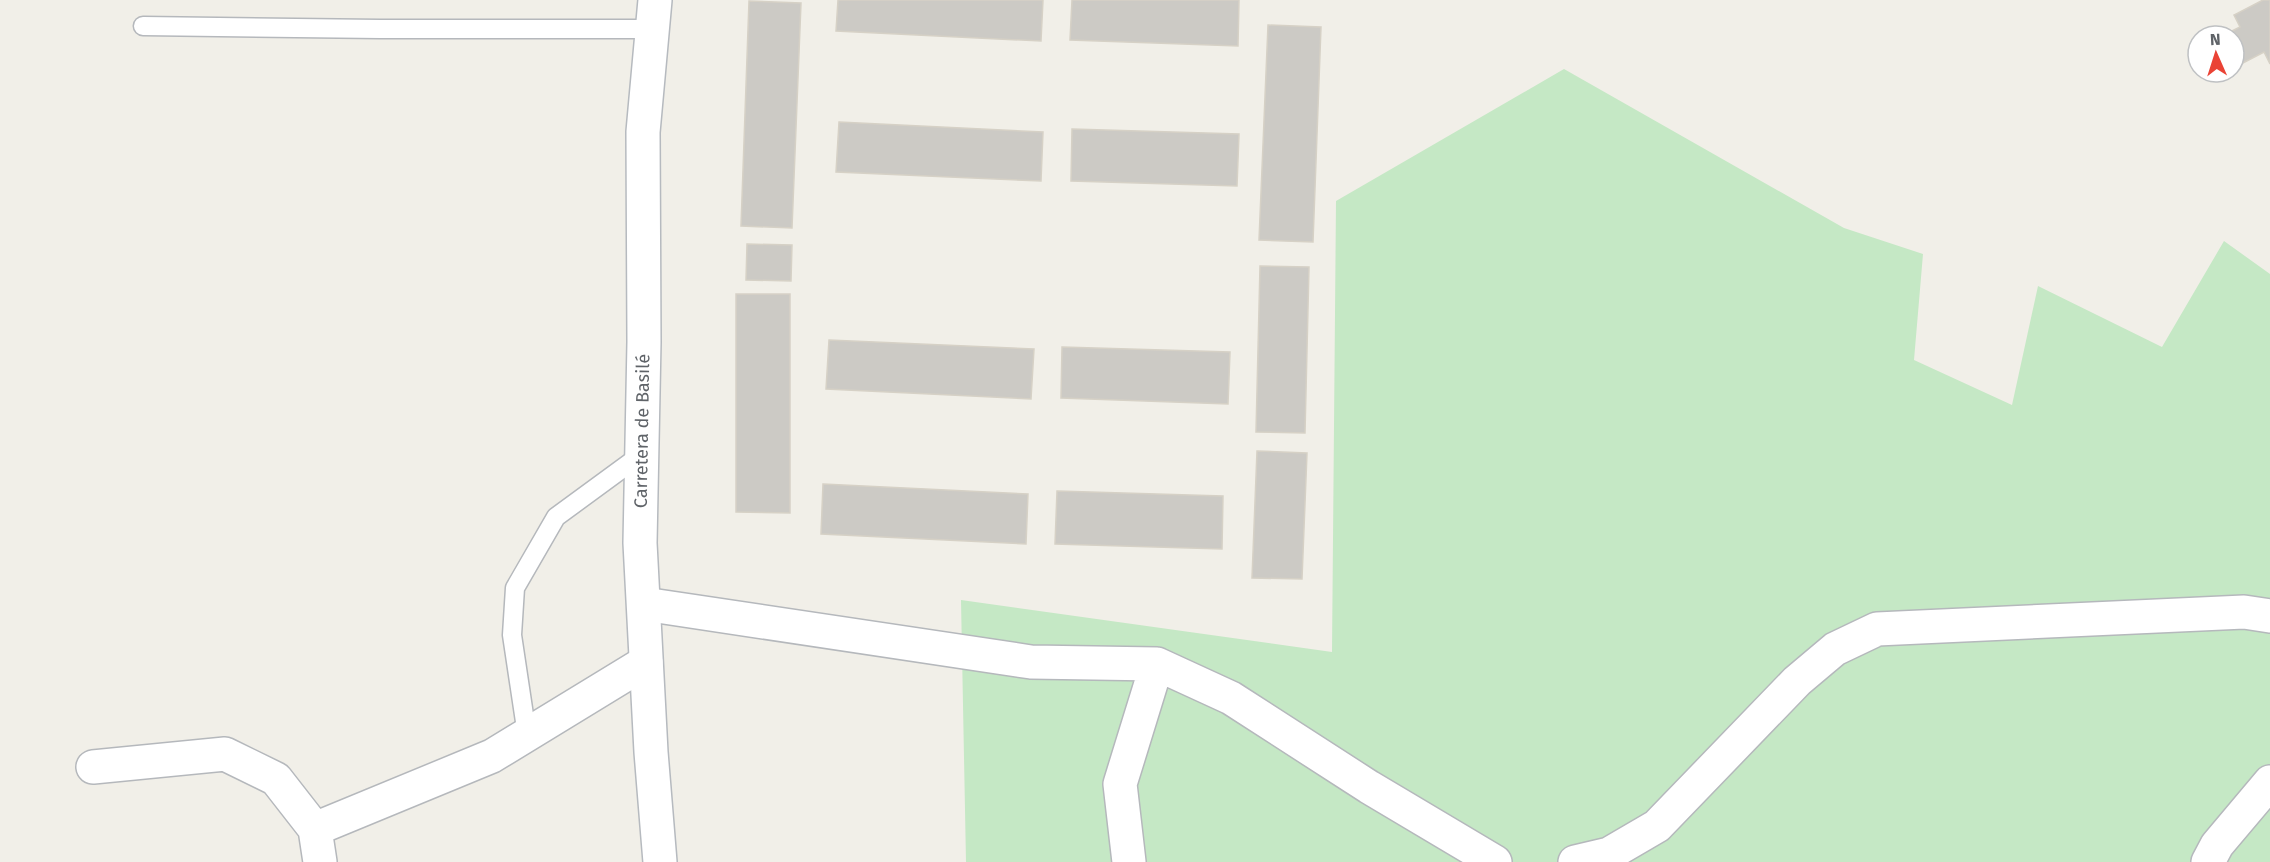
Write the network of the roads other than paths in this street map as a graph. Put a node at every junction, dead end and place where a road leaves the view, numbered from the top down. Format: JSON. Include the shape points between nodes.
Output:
{"nodes":[{"id":1,"x":653,"y":15,"type":"edge"},
{"id":2,"x":143,"y":26,"type":"dead end"},
{"id":3,"x":642,"y":454,"type":"junction"},
{"id":4,"x":644,"y":604,"type":"junction"},
{"id":5,"x":2270,"y":616,"type":"edge"},
{"id":6,"x":646,"y":662,"type":"junction"},
{"id":7,"x":1157,"y":664,"type":"junction"},
{"id":8,"x":527,"y":735,"type":"junction"},
{"id":9,"x":93,"y":767,"type":"dead end"},
{"id":10,"x":2270,"y":782,"type":"edge"},
{"id":11,"x":315,"y":829,"type":"junction"},
{"id":12,"x":320,"y":862,"type":"edge"},
{"id":13,"x":660,"y":862,"type":"edge"},
{"id":14,"x":1129,"y":862,"type":"edge"},
{"id":15,"x":1495,"y":862,"type":"edge"},
{"id":16,"x":1575,"y":862,"type":"edge"},
{"id":17,"x":2208,"y":862,"type":"edge"}],
"edges":[{"from":1,"to":2,"type":"lane","via":[[380,29]]},
{"from":1,"to":3,"type":"street","name":"Carretera de Basilé","via":[[643,132]]},
{"from":3,"to":4,"type":"street","name":"Carretera de Basilé","via":[[640,543]]},
{"from":3,"to":8,"type":"lane","via":[[556,517],[515,588],[512,635]]},
{"from":4,"to":6,"type":"street","name":"Carretera de Basilé"},
{"from":4,"to":7,"type":"street","via":[[1031,662]]},
{"from":5,"to":16,"type":"street","via":[[2244,612],[1877,630],[1835,649],[1797,681],[1657,826],[1609,854]]},
{"from":6,"to":8,"type":"street"},
{"from":6,"to":13,"type":"street","name":"Carretera de Basilé"},
{"from":7,"to":14,"type":"street","via":[[1120,784]]},
{"from":7,"to":15,"type":"street","via":[[1231,699]]},
{"from":8,"to":11,"type":"street","via":[[492,756]]},
{"from":9,"to":11,"type":"street","via":[[225,754],[276,779]]},
{"from":10,"to":17,"type":"street","via":[[2217,845]]},
{"from":11,"to":12,"type":"street"}]}
